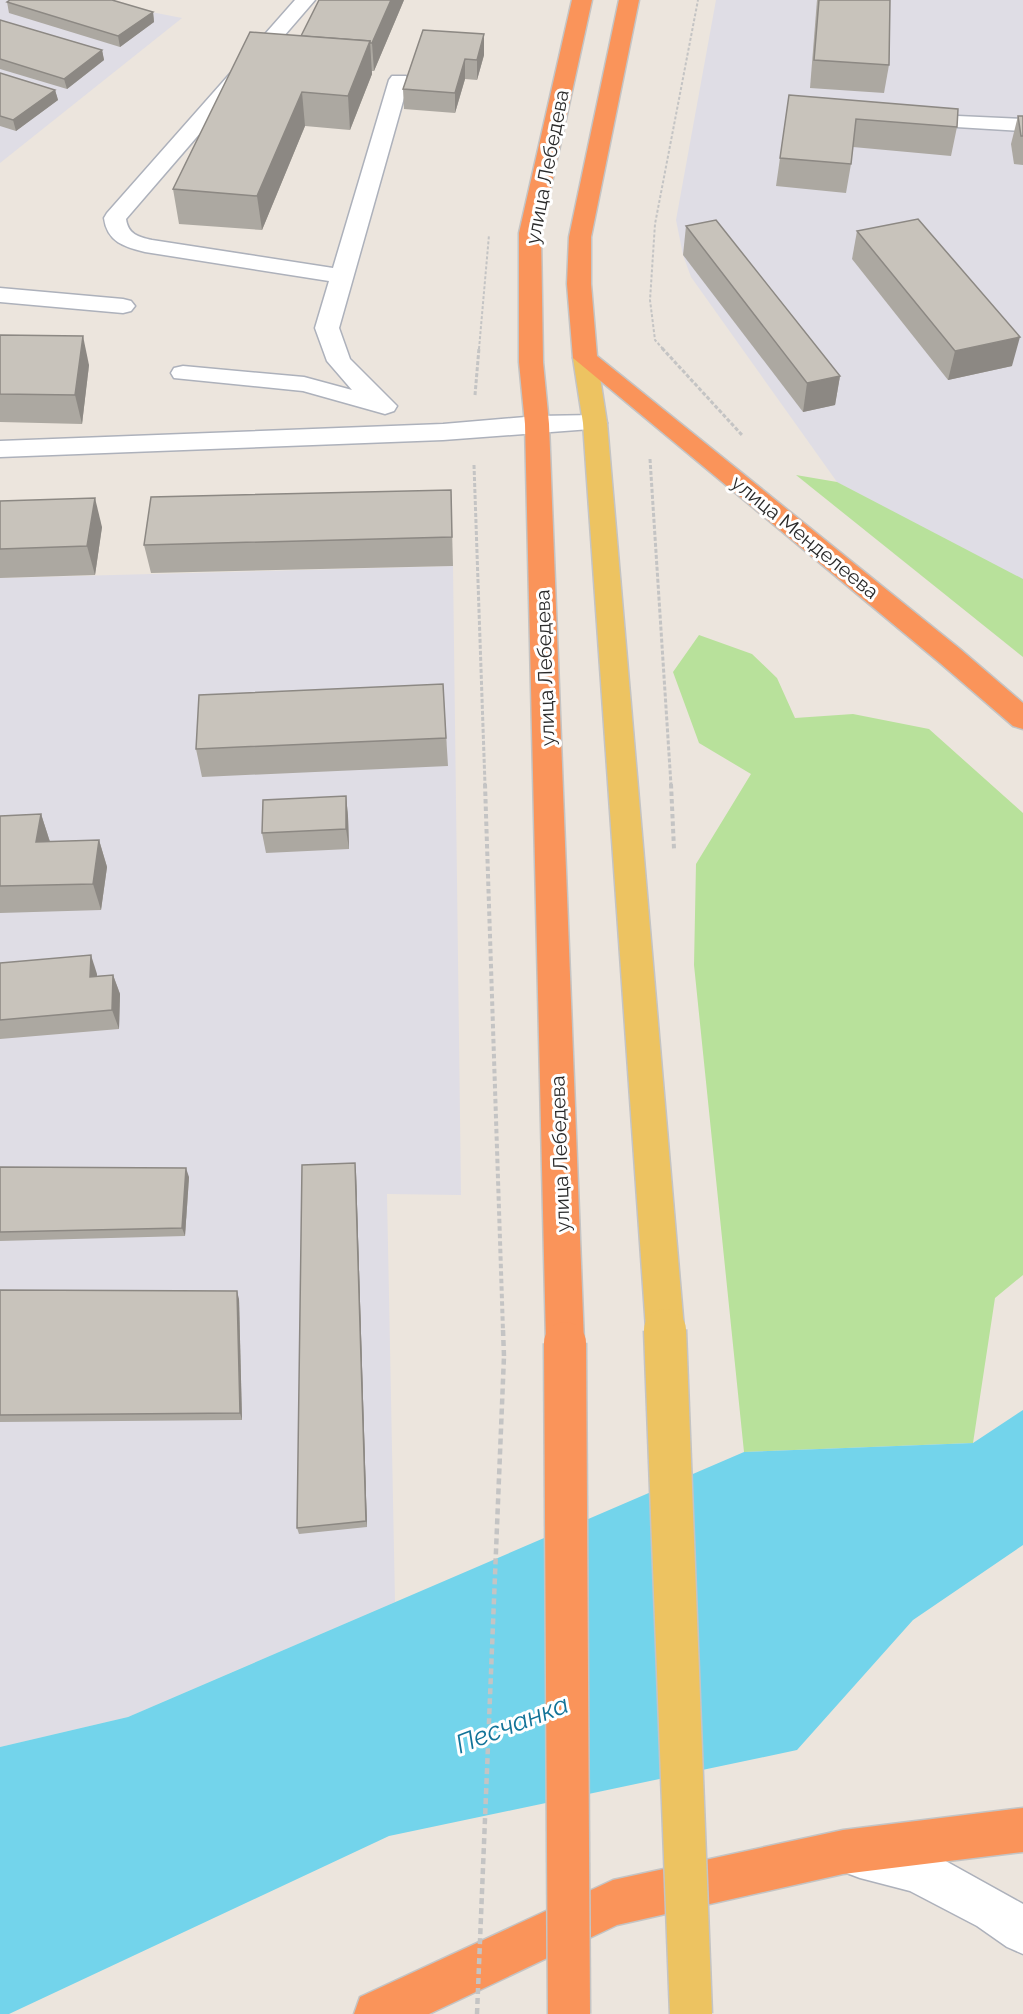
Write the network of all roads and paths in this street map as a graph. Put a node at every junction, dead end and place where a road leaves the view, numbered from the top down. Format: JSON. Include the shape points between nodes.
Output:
{"nodes":[{"id":1,"x":305,"y":0,"type":"edge"},
{"id":2,"x":582,"y":0,"type":"edge"},
{"id":3,"x":629,"y":0,"type":"edge"},
{"id":4,"x":698,"y":0,"type":"edge"},
{"id":5,"x":399,"y":80,"type":"dead end"},
{"id":6,"x":891,"y":119,"type":"edge"},
{"id":7,"x":1023,"y":125,"type":"edge"},
{"id":8,"x":342,"y":276,"type":"junction"},
{"id":9,"x":0,"y":296,"type":"edge"},
{"id":10,"x":123,"y":306,"type":"dead end"},
{"id":11,"x":585,"y":358,"type":"junction"},
{"id":12,"x":183,"y":373,"type":"dead end"},
{"id":13,"x":385,"y":406,"type":"junction"},
{"id":14,"x":595,"y":423,"type":"junction"},
{"id":15,"x":537,"y":424,"type":"junction"},
{"id":16,"x":472,"y":429,"type":"junction"},
{"id":17,"x":443,"y":432,"type":"junction"},
{"id":18,"x":0,"y":449,"type":"edge"},
{"id":19,"x":650,"y":452,"type":"dead end"},
{"id":20,"x":718,"y":466,"type":"junction"},
{"id":21,"x":1023,"y":719,"type":"edge"},
{"id":22,"x":1023,"y":1830,"type":"edge"},
{"id":23,"x":843,"y":1852,"type":"junction"},
{"id":24,"x":1023,"y":1930,"type":"edge"},
{"id":25,"x":377,"y":2014,"type":"edge"},
{"id":26,"x":477,"y":2014,"type":"edge"},
{"id":27,"x":569,"y":2014,"type":"edge"},
{"id":28,"x":691,"y":2014,"type":"edge"}],
"edges":[{"from":1,"to":8,"type":"street","via":[[115,219],[115,227],[132,242],[152,247]]},
{"from":2,"to":15,"type":"highway","name":"улица Лебедева","via":[[530,233],[530,329]]},
{"from":3,"to":11,"type":"highway","via":[[580,237]]},
{"from":4,"to":20,"type":"path","via":[[655,224],[650,300],[655,340],[757,451]]},
{"from":5,"to":8,"type":"street"},
{"from":6,"to":7,"type":"street"},
{"from":8,"to":13,"type":"street","via":[[327,328],[339,361]]},
{"from":9,"to":10,"type":"street"},
{"from":11,"to":14,"type":"main road"},
{"from":11,"to":20,"type":"highway","name":"улица Менделеева"},
{"from":12,"to":13,"type":"street","via":[[304,384]]},
{"from":13,"to":17,"type":"street"},
{"from":14,"to":15,"type":"street"},
{"from":14,"to":28,"type":"main road","bridge":true,"via":[[665,1329]]},
{"from":15,"to":16,"type":"street"},
{"from":15,"to":27,"type":"highway","name":"улица Лебедева","bridge":true,"via":[[565,1343]]},
{"from":16,"to":17,"type":"street"},
{"from":16,"to":26,"type":"path","bridge":true,"via":[[504,1356]]},
{"from":17,"to":18,"type":"street"},
{"from":19,"to":20,"type":"path","via":[[682,481]]},
{"from":20,"to":21,"type":"highway","name":"улица Менделеева"},
{"from":22,"to":23,"type":"highway"},
{"from":23,"to":24,"type":"street","via":[[917,1870]]},
{"from":23,"to":25,"type":"highway","via":[[613,1903]]}]}
